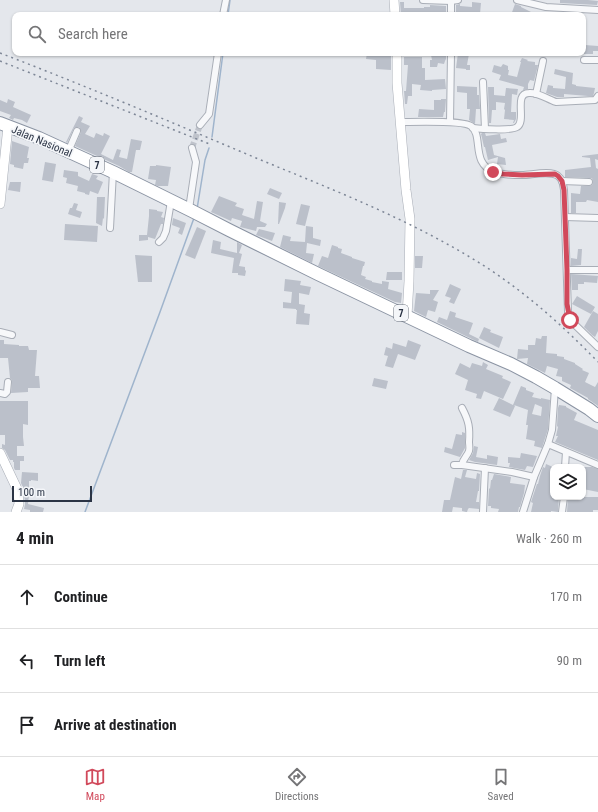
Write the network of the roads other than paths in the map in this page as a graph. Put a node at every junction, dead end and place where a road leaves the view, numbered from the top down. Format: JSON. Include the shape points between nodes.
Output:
{"nodes":[{"id":1,"x":226,"y":0,"type":"edge"},
{"id":2,"x":394,"y":0,"type":"edge"},
{"id":3,"x":423,"y":0,"type":"edge"},
{"id":4,"x":454,"y":0,"type":"edge"},
{"id":5,"x":518,"y":0,"type":"edge"},
{"id":6,"x":598,"y":10,"type":"edge"},
{"id":7,"x":224,"y":12,"type":"edge"},
{"id":8,"x":395,"y":12,"type":"edge"},
{"id":9,"x":452,"y":12,"type":"edge"},
{"id":10,"x":218,"y":56,"type":"edge"},
{"id":11,"x":397,"y":56,"type":"edge"},
{"id":12,"x":451,"y":56,"type":"edge"},
{"id":13,"x":584,"y":60,"type":"dead end"},
{"id":14,"x":598,"y":60,"type":"edge"},
{"id":15,"x":543,"y":61,"type":"dead end"},
{"id":16,"x":483,"y":82,"type":"dead end"},
{"id":17,"x":536,"y":94,"type":"junction"},
{"id":18,"x":598,"y":96,"type":"edge"},
{"id":19,"x":400,"y":122,"type":"junction"},
{"id":20,"x":450,"y":122,"type":"junction"},
{"id":21,"x":4,"y":124,"type":"edge"},
{"id":22,"x":200,"y":125,"type":"tunnel mouth"},
{"id":23,"x":473,"y":128,"type":"junction"},
{"id":24,"x":485,"y":129,"type":"junction"},
{"id":25,"x":77,"y":132,"type":"dead end"},
{"id":26,"x":192,"y":148,"type":"tunnel mouth"},
{"id":27,"x":68,"y":152,"type":"junction"},
{"id":28,"x":113,"y":172,"type":"junction"},
{"id":29,"x":1,"y":178,"type":"edge"},
{"id":30,"x":562,"y":181,"type":"junction"},
{"id":31,"x":589,"y":182,"type":"dead end"},
{"id":32,"x":171,"y":201,"type":"junction"},
{"id":33,"x":0,"y":204,"type":"edge"},
{"id":34,"x":194,"y":212,"type":"junction"},
{"id":35,"x":565,"y":217,"type":"junction"},
{"id":36,"x":598,"y":218,"type":"edge"},
{"id":37,"x":110,"y":228,"type":"dead end"},
{"id":38,"x":159,"y":242,"type":"dead end"},
{"id":39,"x":567,"y":270,"type":"junction"},
{"id":40,"x":598,"y":270,"type":"edge"},
{"id":41,"x":407,"y":316,"type":"junction"},
{"id":42,"x":0,"y":332,"type":"edge"},
{"id":43,"x":12,"y":335,"type":"dead end"},
{"id":44,"x":598,"y":347,"type":"edge"},
{"id":45,"x":8,"y":382,"type":"dead end"},
{"id":46,"x":555,"y":388,"type":"junction"},
{"id":47,"x":0,"y":393,"type":"edge"},
{"id":48,"x":462,"y":408,"type":"dead end"},
{"id":49,"x":598,"y":416,"type":"edge"},
{"id":50,"x":548,"y":444,"type":"junction"},
{"id":51,"x":566,"y":452,"type":"junction"},
{"id":52,"x":0,"y":453,"type":"edge"},
{"id":53,"x":565,"y":464,"type":"edge"},
{"id":54,"x":598,"y":464,"type":"edge"},
{"id":55,"x":454,"y":465,"type":"dead end"},
{"id":56,"x":462,"y":465,"type":"junction"},
{"id":57,"x":485,"y":468,"type":"junction"},
{"id":58,"x":534,"y":477,"type":"junction"},
{"id":59,"x":564,"y":500,"type":"edge"},
{"id":60,"x":16,"y":512,"type":"edge"},
{"id":61,"x":483,"y":512,"type":"edge"},
{"id":62,"x":523,"y":512,"type":"edge"},
{"id":63,"x":562,"y":512,"type":"edge"}],
"edges":[{"from":1,"to":7,"type":"street"},
{"from":2,"to":8,"type":"main road"},
{"from":3,"to":4,"type":"street"},
{"from":4,"to":9,"type":"street"},
{"from":5,"to":6,"type":"street","via":[[546,7]]},
{"from":10,"to":22,"type":"street","via":[[209,114]]},
{"from":11,"to":19,"type":"main road"},
{"from":12,"to":20,"type":"street"},
{"from":13,"to":14,"type":"street"},
{"from":15,"to":17,"type":"street"},
{"from":16,"to":24,"type":"street"},
{"from":17,"to":18,"type":"street","via":[[556,102],[595,100]]},
{"from":17,"to":24,"type":"street","via":[[523,94],[520,123],[517,127]]},
{"from":19,"to":20,"type":"street"},
{"from":19,"to":41,"type":"main road","via":[[410,219]]},
{"from":20,"to":23,"type":"street","via":[[464,123]]},
{"from":21,"to":27,"type":"highway","name":"Jalan Nasional","number":"7"},
{"from":21,"to":29,"type":"main road"},
{"from":23,"to":24,"type":"street"},
{"from":23,"to":30,"type":"street","via":[[481,160],[493,172],[522,175],[555,174]]},
{"from":25,"to":27,"type":"street"},
{"from":26,"to":34,"type":"street","via":[[196,162]]},
{"from":27,"to":28,"type":"highway","name":"Jalan Nasional","number":"7"},
{"from":28,"to":32,"type":"highway","name":"Jalan Nasional","number":"7"},
{"from":28,"to":37,"type":"street"},
{"from":29,"to":33,"type":"main road"},
{"from":30,"to":31,"type":"street"},
{"from":30,"to":35,"type":"street"},
{"from":32,"to":34,"type":"highway","name":"Jalan Nasional","number":"7"},
{"from":32,"to":38,"type":"street","via":[[166,231]]},
{"from":34,"to":41,"type":"highway","number":"7"},
{"from":35,"to":36,"type":"street"},
{"from":35,"to":39,"type":"street"},
{"from":39,"to":40,"type":"street"},
{"from":39,"to":44,"type":"street","via":[[567,304],[570,320]]},
{"from":41,"to":46,"type":"highway","number":"7","via":[[511,364]]},
{"from":42,"to":43,"type":"street"},
{"from":45,"to":47,"type":"street","via":[[7,392]]},
{"from":46,"to":49,"type":"highway","number":"7"},
{"from":46,"to":50,"type":"street","via":[[552,430]]},
{"from":48,"to":56,"type":"street","via":[[470,428],[469,450],[462,460]]},
{"from":50,"to":51,"type":"street"},
{"from":50,"to":58,"type":"street"},
{"from":51,"to":53,"type":"street"},
{"from":51,"to":54,"type":"street"},
{"from":52,"to":60,"type":"main road","via":[[18,491],[19,504]]},
{"from":55,"to":56,"type":"street"},
{"from":56,"to":57,"type":"street"},
{"from":57,"to":58,"type":"street"},
{"from":57,"to":61,"type":"street"},
{"from":58,"to":62,"type":"street"},
{"from":59,"to":63,"type":"street"}]}
